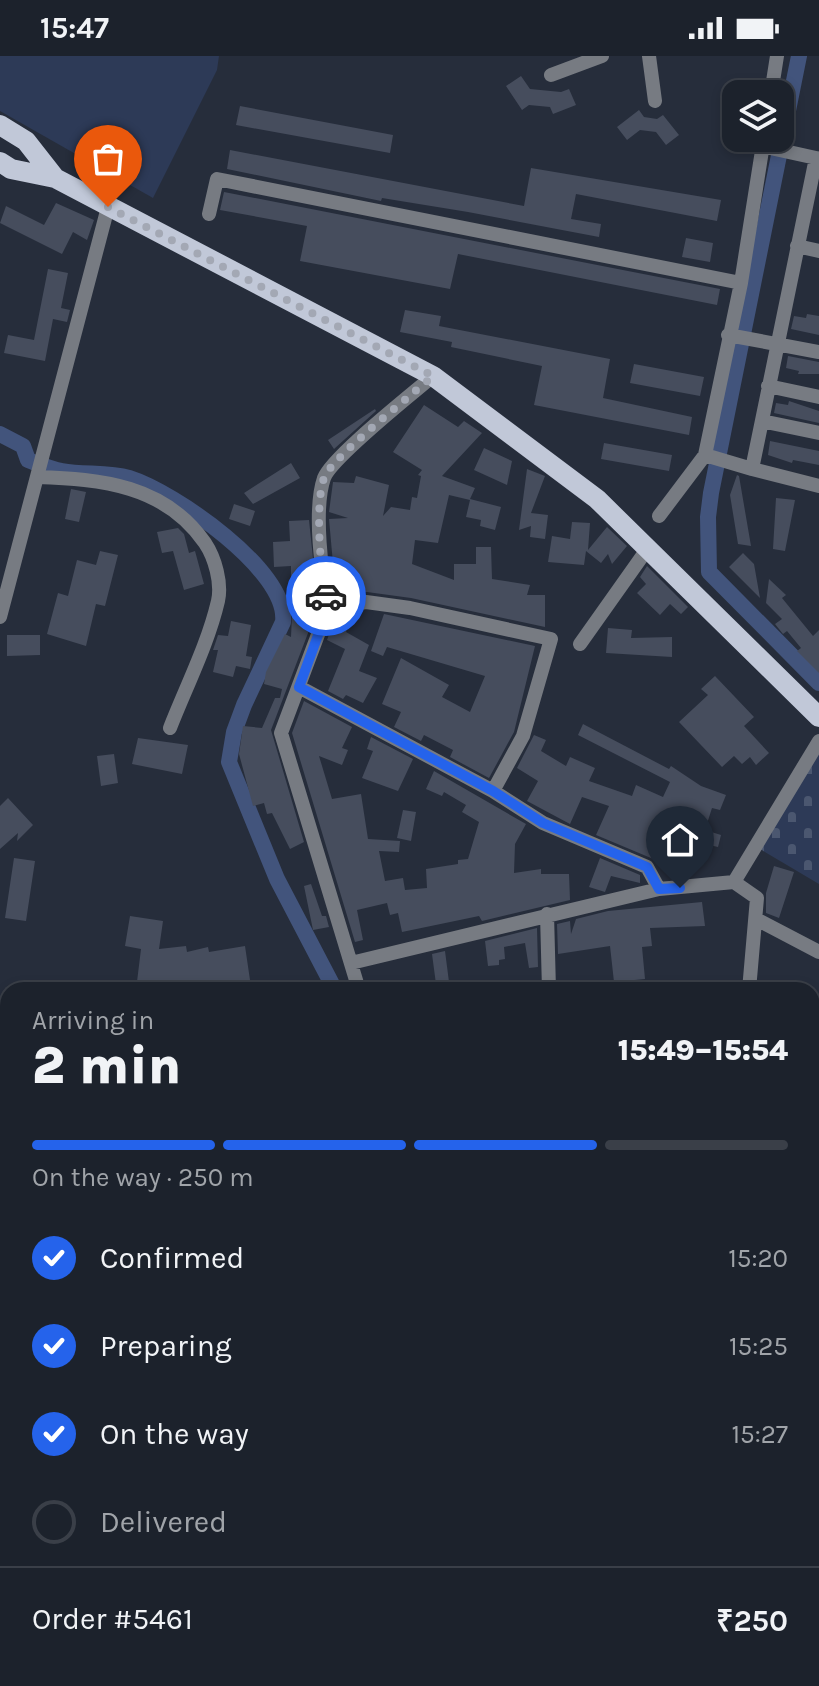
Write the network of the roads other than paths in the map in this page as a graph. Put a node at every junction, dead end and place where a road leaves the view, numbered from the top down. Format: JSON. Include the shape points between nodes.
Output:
{"nodes":[{"id":1,"x":602,"y":56,"type":"edge"},
{"id":2,"x":649,"y":56,"type":"edge"},
{"id":3,"x":777,"y":56,"type":"edge"},
{"id":4,"x":551,"y":75,"type":"dead end"},
{"id":5,"x":773,"y":80,"type":"edge"},
{"id":6,"x":655,"y":101,"type":"dead end"},
{"id":7,"x":0,"y":125,"type":"edge"},
{"id":8,"x":766,"y":152,"type":"edge"},
{"id":9,"x":792,"y":152,"type":"edge"},
{"id":10,"x":818,"y":159,"type":"edge"},
{"id":11,"x":0,"y":162,"type":"edge"},
{"id":12,"x":55,"y":178,"type":"junction"},
{"id":13,"x":108,"y":207,"type":"junction"},
{"id":14,"x":209,"y":214,"type":"dead end"},
{"id":15,"x":797,"y":246,"type":"junction"},
{"id":16,"x":819,"y":251,"type":"edge"},
{"id":17,"x":741,"y":283,"type":"junction"},
{"id":18,"x":733,"y":336,"type":"junction"},
{"id":19,"x":771,"y":346,"type":"junction"},
{"id":20,"x":819,"y":352,"type":"edge"},
{"id":21,"x":433,"y":376,"type":"junction"},
{"id":22,"x":768,"y":386,"type":"junction"},
{"id":23,"x":819,"y":397,"type":"edge"},
{"id":24,"x":762,"y":421,"type":"junction"},
{"id":25,"x":819,"y":433,"type":"edge"},
{"id":26,"x":710,"y":457,"type":"junction"},
{"id":27,"x":746,"y":468,"type":"junction"},
{"id":28,"x":37,"y":477,"type":"junction"},
{"id":29,"x":819,"y":486,"type":"edge"},
{"id":30,"x":659,"y":516,"type":"dead end"},
{"id":31,"x":648,"y":548,"type":"junction"},
{"id":32,"x":7,"y":564,"type":"edge"},
{"id":33,"x":328,"y":608,"type":"junction"},
{"id":34,"x":0,"y":617,"type":"edge"},
{"id":35,"x":580,"y":644,"type":"dead end"},
{"id":36,"x":299,"y":687,"type":"junction"},
{"id":37,"x":819,"y":717,"type":"edge"},
{"id":38,"x":170,"y":728,"type":"dead end"},
{"id":39,"x":819,"y":741,"type":"edge"},
{"id":40,"x":493,"y":791,"type":"junction"},
{"id":41,"x":734,"y":882,"type":"junction"},
{"id":42,"x":659,"y":889,"type":"junction"},
{"id":43,"x":547,"y":914,"type":"junction"},
{"id":44,"x":756,"y":919,"type":"junction"},
{"id":45,"x":819,"y":952,"type":"edge"},
{"id":46,"x":351,"y":963,"type":"junction"},
{"id":47,"x":357,"y":982,"type":"edge"},
{"id":48,"x":549,"y":982,"type":"edge"},
{"id":49,"x":750,"y":982,"type":"edge"}],
"edges":[{"from":1,"to":4,"type":"street"},
{"from":2,"to":6,"type":"street"},
{"from":3,"to":5,"type":"street"},
{"from":7,"to":12,"type":"main road","via":[[26,141]]},
{"from":8,"to":17,"type":"street"},
{"from":9,"to":10,"type":"street"},
{"from":10,"to":15,"type":"street"},
{"from":11,"to":12,"type":"main road"},
{"from":12,"to":13,"type":"main road"},
{"from":13,"to":21,"type":"main road"},
{"from":13,"to":28,"type":"street"},
{"from":14,"to":17,"type":"street","via":[[217,179]]},
{"from":15,"to":16,"type":"street"},
{"from":15,"to":19,"type":"street"},
{"from":17,"to":18,"type":"street"},
{"from":18,"to":19,"type":"street"},
{"from":18,"to":26,"type":"street"},
{"from":19,"to":20,"type":"street"},
{"from":19,"to":22,"type":"street"},
{"from":21,"to":31,"type":"main road","via":[[597,499]]},
{"from":21,"to":33,"type":"street","via":[[324,477],[320,568]]},
{"from":22,"to":23,"type":"street"},
{"from":22,"to":24,"type":"street"},
{"from":24,"to":25,"type":"street"},
{"from":24,"to":27,"type":"street"},
{"from":26,"to":27,"type":"street"},
{"from":26,"to":30,"type":"street"},
{"from":27,"to":29,"type":"street"},
{"from":28,"to":32,"type":"street"},
{"from":28,"to":38,"type":"street","via":[[94,478],[154,495],[194,528],[214,557],[219,599]]},
{"from":31,"to":35,"type":"street"},
{"from":31,"to":37,"type":"main road"},
{"from":32,"to":34,"type":"street"},
{"from":33,"to":36,"type":"street"},
{"from":33,"to":40,"type":"street","via":[[366,602],[410,608],[551,639],[523,736]]},
{"from":36,"to":40,"type":"street"},
{"from":36,"to":46,"type":"street","via":[[281,733]]},
{"from":39,"to":41,"type":"street"},
{"from":40,"to":42,"type":"street","via":[[543,823],[647,867]]},
{"from":41,"to":42,"type":"street"},
{"from":41,"to":44,"type":"street","via":[[757,898]]},
{"from":42,"to":43,"type":"street"},
{"from":43,"to":46,"type":"street"},
{"from":43,"to":48,"type":"street"},
{"from":44,"to":45,"type":"street"},
{"from":44,"to":49,"type":"street"},
{"from":46,"to":47,"type":"street"}]}
